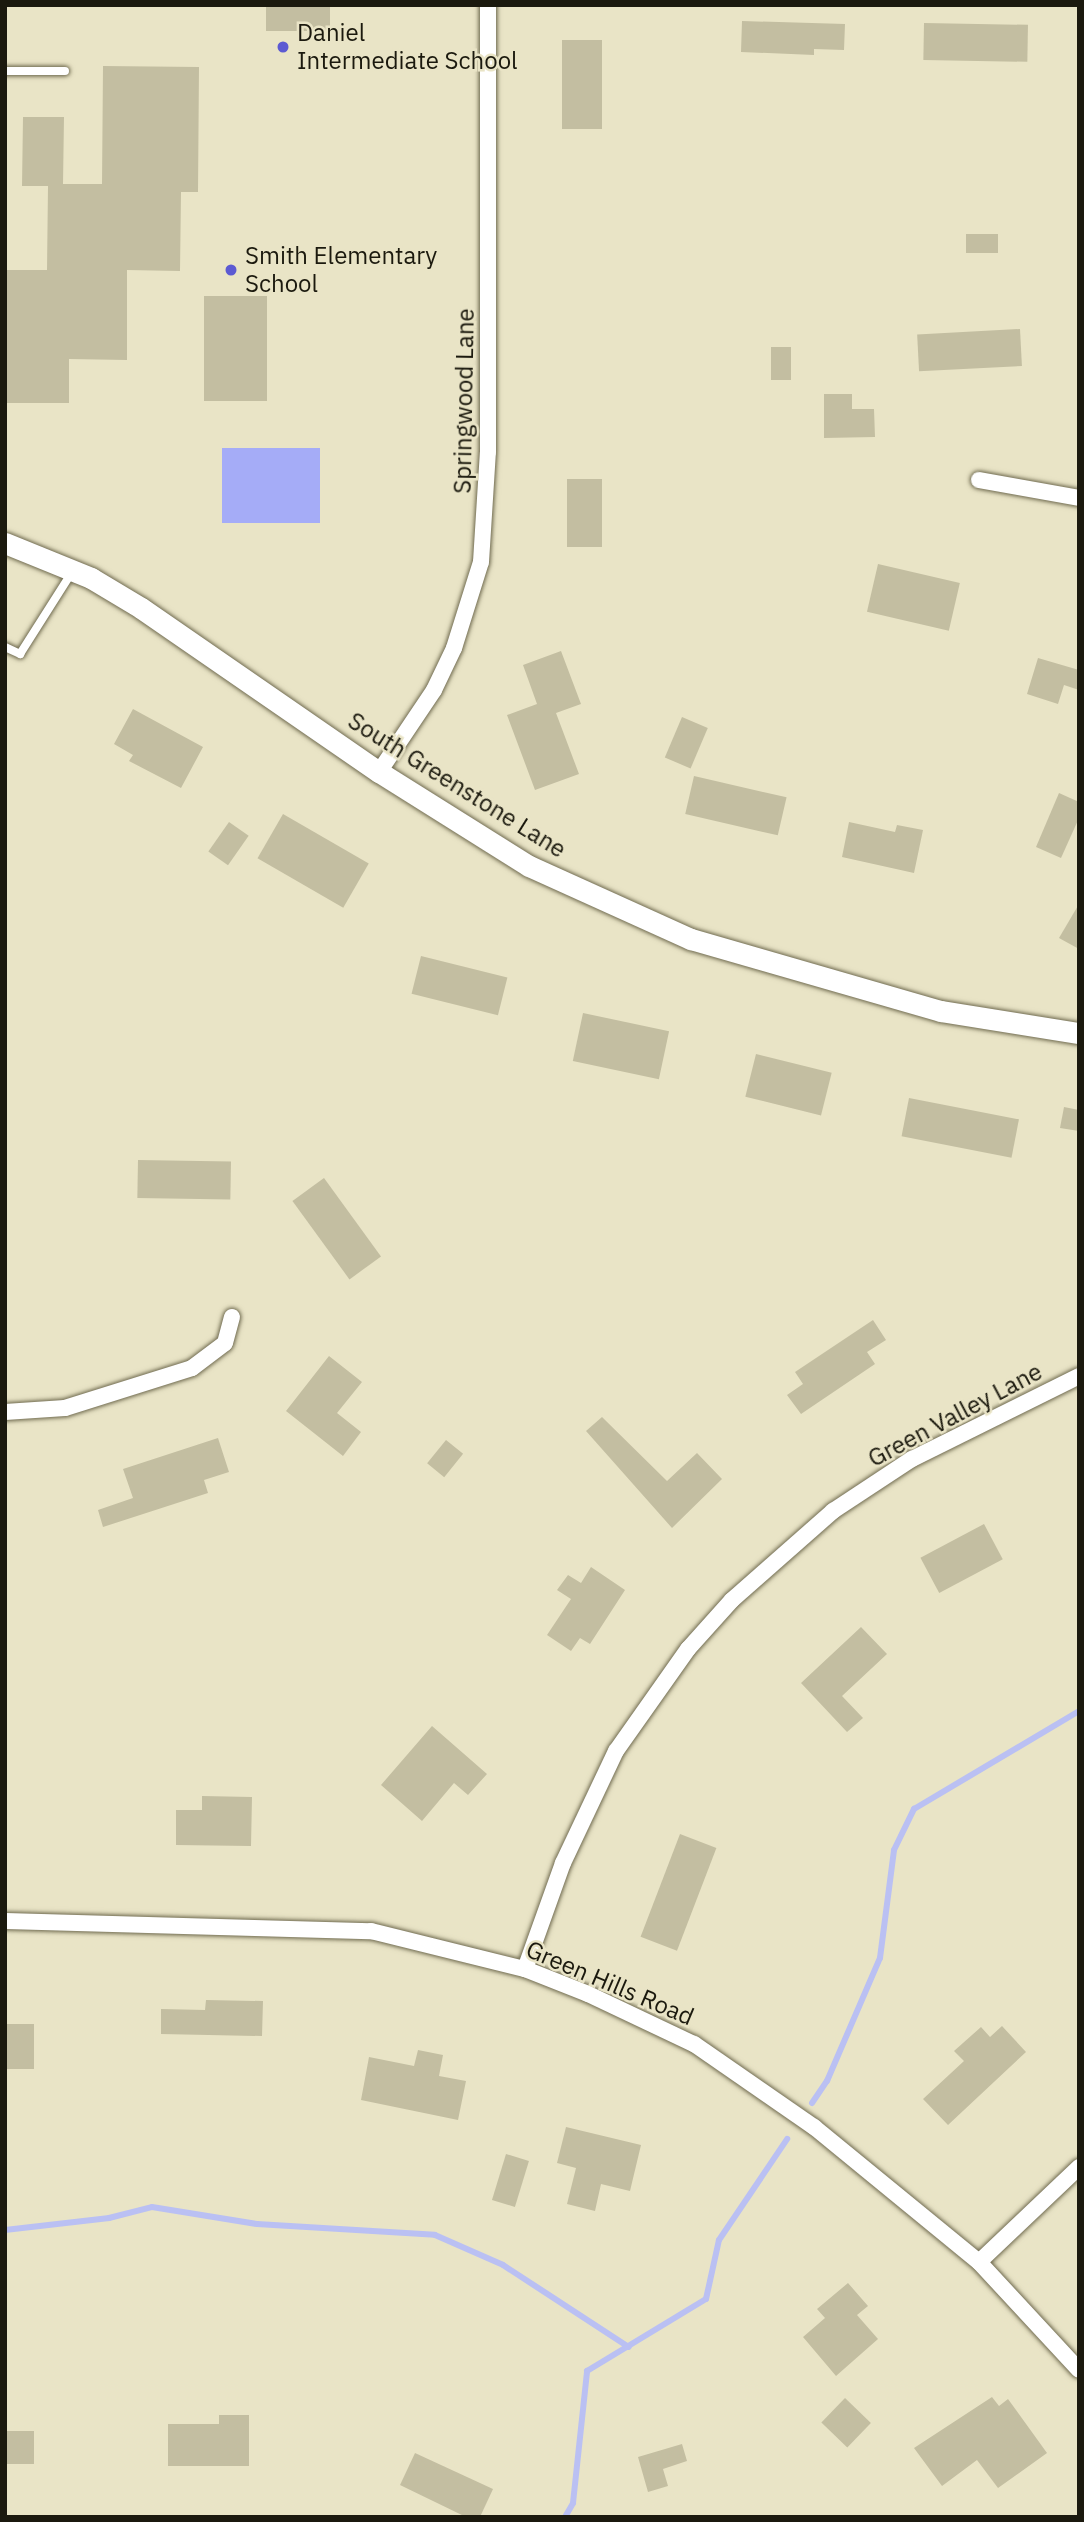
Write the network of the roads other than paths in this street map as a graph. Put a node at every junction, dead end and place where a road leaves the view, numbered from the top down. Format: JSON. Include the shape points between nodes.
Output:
{"nodes":[{"id":1,"x":488,"y":5,"type":"edge"},
{"id":2,"x":5,"y":71,"type":"edge"},
{"id":3,"x":65,"y":71,"type":"dead end"},
{"id":4,"x":979,"y":480,"type":"dead end"},
{"id":5,"x":1079,"y":498,"type":"edge"},
{"id":6,"x":5,"y":542,"type":"edge"},
{"id":7,"x":74,"y":569,"type":"junction"},
{"id":8,"x":5,"y":647,"type":"edge"},
{"id":9,"x":379,"y":772,"type":"junction"},
{"id":10,"x":1079,"y":1033,"type":"edge"},
{"id":11,"x":232,"y":1317,"type":"dead end"},
{"id":12,"x":1079,"y":1377,"type":"edge"},
{"id":13,"x":5,"y":1412,"type":"edge"},
{"id":14,"x":5,"y":1921,"type":"edge"},
{"id":15,"x":526,"y":1969,"type":"junction"},
{"id":16,"x":1079,"y":2167,"type":"edge"},
{"id":17,"x":979,"y":2262,"type":"junction"},
{"id":18,"x":1079,"y":2371,"type":"edge"}],
"edges":[{"from":1,"to":9,"type":"street","name":"Springwood Lane","via":[[488,452],[481,562],[454,648],[434,690]]},
{"from":2,"to":3,"type":"lane"},
{"from":4,"to":5,"type":"street"},
{"from":6,"to":7,"type":"street","name":"South Greenstone Lane"},
{"from":7,"to":8,"type":"lane","via":[[20,654]]},
{"from":7,"to":9,"type":"street","name":"South Greenstone Lane","via":[[141,608]]},
{"from":9,"to":10,"type":"street","name":"South Greenstone Lane","via":[[529,866],[691,939],[941,1011]]},
{"from":11,"to":13,"type":"street","via":[[225,1343],[192,1368],[65,1408]]},
{"from":12,"to":15,"type":"street","name":"Green Valley Lane","via":[[912,1459],[833,1511],[732,1600],[673,1669],[616,1751],[563,1863]]},
{"from":14,"to":15,"type":"street","name":"Green Hills Road","via":[[359,1930]]},
{"from":15,"to":17,"type":"street","name":"Green Hills Road","via":[[639,2017],[748,2077]]},
{"from":16,"to":17,"type":"street"},
{"from":17,"to":18,"type":"street","name":"Green Hills Road"}]}
